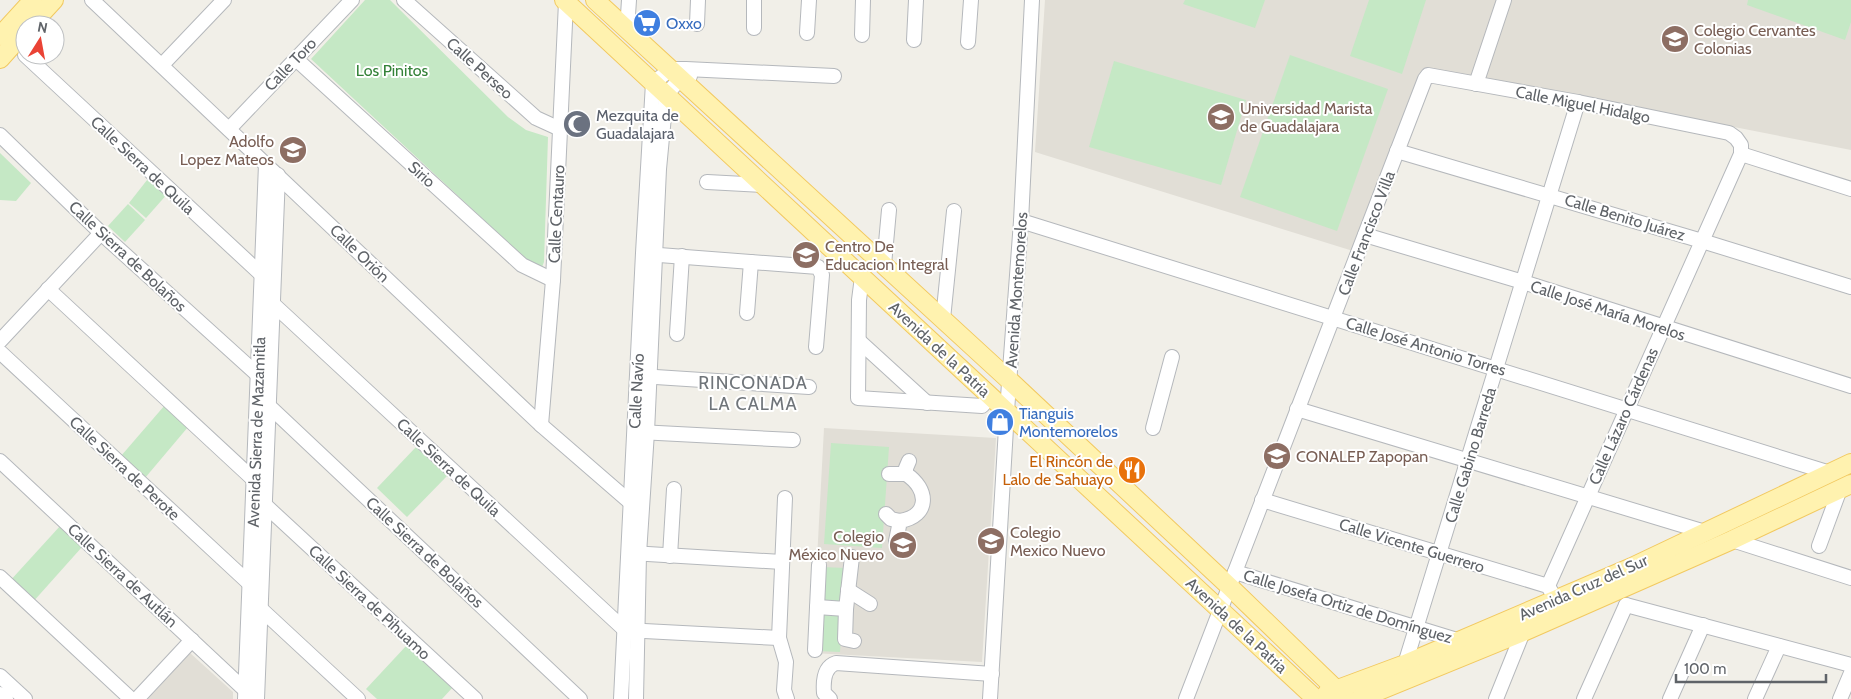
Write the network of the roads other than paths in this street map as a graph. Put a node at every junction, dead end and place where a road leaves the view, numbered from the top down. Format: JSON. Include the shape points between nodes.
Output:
{"nodes":[{"id":1,"x":19,"y":0,"type":"edge"},
{"id":2,"x":33,"y":0,"type":"edge"},
{"id":3,"x":54,"y":0,"type":"edge"},
{"id":4,"x":92,"y":0,"type":"edge"},
{"id":5,"x":224,"y":0,"type":"edge"},
{"id":6,"x":352,"y":0,"type":"edge"},
{"id":7,"x":404,"y":0,"type":"edge"},
{"id":8,"x":595,"y":0,"type":"edge"},
{"id":9,"x":629,"y":0,"type":"edge"},
{"id":10,"x":698,"y":0,"type":"edge"},
{"id":11,"x":754,"y":0,"type":"edge"},
{"id":12,"x":809,"y":0,"type":"edge"},
{"id":13,"x":863,"y":0,"type":"edge"},
{"id":14,"x":916,"y":0,"type":"edge"},
{"id":15,"x":971,"y":0,"type":"edge"},
{"id":16,"x":1032,"y":0,"type":"edge"},
{"id":17,"x":1504,"y":0,"type":"edge"},
{"id":18,"x":565,"y":1,"type":"edge"},
{"id":19,"x":28,"y":15,"type":"edge"},
{"id":20,"x":40,"y":15,"type":"edge"},
{"id":21,"x":0,"y":21,"type":"edge"},
{"id":22,"x":697,"y":24,"type":"dead end"},
{"id":23,"x":754,"y":28,"type":"dead end"},
{"id":24,"x":627,"y":30,"type":"junction"},
{"id":25,"x":807,"y":33,"type":"dead end"},
{"id":26,"x":862,"y":35,"type":"dead end"},
{"id":27,"x":914,"y":40,"type":"dead end"},
{"id":28,"x":968,"y":42,"type":"dead end"},
{"id":29,"x":15,"y":46,"type":"edge"},
{"id":30,"x":0,"y":59,"type":"edge"},
{"id":31,"x":296,"y":59,"type":"junction"},
{"id":32,"x":40,"y":65,"type":"edge"},
{"id":33,"x":162,"y":65,"type":"junction"},
{"id":34,"x":676,"y":74,"type":"junction"},
{"id":35,"x":1428,"y":75,"type":"joint"},
{"id":36,"x":834,"y":76,"type":"dead end"},
{"id":37,"x":1476,"y":84,"type":"junction"},
{"id":38,"x":659,"y":89,"type":"junction"},
{"id":39,"x":1578,"y":102,"type":"junction"},
{"id":40,"x":229,"y":129,"type":"junction"},
{"id":41,"x":560,"y":129,"type":"junction"},
{"id":42,"x":0,"y":135,"type":"edge"},
{"id":43,"x":1397,"y":150,"type":"junction"},
{"id":44,"x":1741,"y":154,"type":"junction"},
{"id":45,"x":266,"y":164,"type":"junction"},
{"id":46,"x":278,"y":175,"type":"junction"},
{"id":47,"x":706,"y":182,"type":"dead end"},
{"id":48,"x":764,"y":186,"type":"junction"},
{"id":49,"x":1851,"y":189,"type":"edge"},
{"id":50,"x":1550,"y":195,"type":"junction"},
{"id":51,"x":889,"y":210,"type":"dead end"},
{"id":52,"x":954,"y":211,"type":"dead end"},
{"id":53,"x":1021,"y":221,"type":"junction"},
{"id":54,"x":101,"y":232,"type":"junction"},
{"id":55,"x":1365,"y":235,"type":"junction"},
{"id":56,"x":1702,"y":241,"type":"junction"},
{"id":57,"x":648,"y":254,"type":"junction"},
{"id":58,"x":682,"y":256,"type":"junction"},
{"id":59,"x":751,"y":262,"type":"junction"},
{"id":60,"x":884,"y":265,"type":"junction"},
{"id":61,"x":262,"y":276,"type":"junction"},
{"id":62,"x":862,"y":277,"type":"junction"},
{"id":63,"x":553,"y":280,"type":"junction"},
{"id":64,"x":1523,"y":282,"type":"junction"},
{"id":65,"x":1851,"y":287,"type":"edge"},
{"id":66,"x":48,"y":289,"type":"junction"},
{"id":67,"x":273,"y":304,"type":"junction"},
{"id":68,"x":747,"y":313,"type":"dead end"},
{"id":69,"x":1333,"y":317,"type":"junction"},
{"id":70,"x":943,"y":319,"type":"junction"},
{"id":71,"x":1663,"y":328,"type":"junction"},
{"id":72,"x":677,"y":334,"type":"dead end"},
{"id":73,"x":0,"y":341,"type":"edge"},
{"id":74,"x":265,"y":342,"type":"junction"},
{"id":75,"x":859,"y":342,"type":"junction"},
{"id":76,"x":816,"y":347,"type":"dead end"},
{"id":77,"x":0,"y":352,"type":"edge"},
{"id":78,"x":1172,"y":357,"type":"dead end"},
{"id":79,"x":1496,"y":368,"type":"junction"},
{"id":80,"x":258,"y":375,"type":"junction"},
{"id":81,"x":643,"y":376,"type":"junction"},
{"id":82,"x":1009,"y":380,"type":"junction"},
{"id":83,"x":1851,"y":386,"type":"edge"},
{"id":84,"x":809,"y":387,"type":"dead end"},
{"id":85,"x":991,"y":396,"type":"junction"},
{"id":86,"x":927,"y":404,"type":"junction"},
{"id":87,"x":269,"y":406,"type":"junction"},
{"id":88,"x":1297,"y":409,"type":"junction"},
{"id":89,"x":1627,"y":409,"type":"junction"},
{"id":90,"x":1007,"y":411,"type":"junction"},
{"id":91,"x":542,"y":425,"type":"junction"},
{"id":92,"x":1153,"y":428,"type":"dead end"},
{"id":93,"x":640,"y":432,"type":"junction"},
{"id":94,"x":793,"y":440,"type":"dead end"},
{"id":95,"x":0,"y":461,"type":"edge"},
{"id":96,"x":1468,"y":461,"type":"junction"},
{"id":97,"x":1851,"y":463,"type":"edge"},
{"id":98,"x":1830,"y":473,"type":"junction"},
{"id":99,"x":889,"y":474,"type":"dead end"},
{"id":100,"x":253,"y":479,"type":"junction"},
{"id":101,"x":1845,"y":487,"type":"edge"},
{"id":102,"x":674,"y":489,"type":"dead end"},
{"id":103,"x":1587,"y":497,"type":"junction"},
{"id":104,"x":785,"y":498,"type":"dead end"},
{"id":105,"x":1262,"y":500,"type":"junction"},
{"id":106,"x":631,"y":503,"type":"junction"},
{"id":107,"x":265,"y":505,"type":"junction"},
{"id":108,"x":886,"y":514,"type":"dead end"},
{"id":109,"x":900,"y":521,"type":"junction"},
{"id":110,"x":1705,"y":532,"type":"junction"},
{"id":111,"x":1732,"y":540,"type":"junction"},
{"id":112,"x":896,"y":541,"type":"dead end"},
{"id":113,"x":1819,"y":546,"type":"dead end"},
{"id":114,"x":1439,"y":553,"type":"junction"},
{"id":115,"x":634,"y":554,"type":"junction"},
{"id":116,"x":670,"y":556,"type":"junction"},
{"id":117,"x":852,"y":557,"type":"dead end"},
{"id":118,"x":257,"y":559,"type":"junction"},
{"id":119,"x":782,"y":562,"type":"junction"},
{"id":120,"x":819,"y":565,"type":"dead end"},
{"id":121,"x":0,"y":577,"type":"edge"},
{"id":122,"x":1851,"y":578,"type":"edge"},
{"id":123,"x":1232,"y":579,"type":"junction"},
{"id":124,"x":250,"y":584,"type":"junction"},
{"id":125,"x":848,"y":590,"type":"junction"},
{"id":126,"x":1551,"y":593,"type":"junction"},
{"id":127,"x":1620,"y":599,"type":"junction"},
{"id":128,"x":870,"y":604,"type":"dead end"},
{"id":129,"x":817,"y":607,"type":"junction"},
{"id":130,"x":1220,"y":608,"type":"junction"},
{"id":131,"x":846,"y":609,"type":"junction"},
{"id":132,"x":262,"y":610,"type":"junction"},
{"id":133,"x":1702,"y":625,"type":"junction"},
{"id":134,"x":1416,"y":628,"type":"junction"},
{"id":135,"x":631,"y":630,"type":"junction"},
{"id":136,"x":1523,"y":632,"type":"junction"},
{"id":137,"x":779,"y":638,"type":"junction"},
{"id":138,"x":192,"y":640,"type":"junction"},
{"id":139,"x":854,"y":641,"type":"dead end"},
{"id":140,"x":1460,"y":641,"type":"junction"},
{"id":141,"x":1779,"y":646,"type":"junction"},
{"id":142,"x":815,"y":650,"type":"dead end"},
{"id":143,"x":1405,"y":664,"type":"junction"},
{"id":144,"x":1851,"y":665,"type":"edge"},
{"id":145,"x":992,"y":674,"type":"junction"},
{"id":146,"x":1851,"y":674,"type":"edge"},
{"id":147,"x":0,"y":676,"type":"edge"},
{"id":148,"x":0,"y":694,"type":"edge"},
{"id":149,"x":1341,"y":694,"type":"edge"},
{"id":150,"x":245,"y":695,"type":"edge"},
{"id":151,"x":1314,"y":698,"type":"edge"},
{"id":152,"x":6,"y":699,"type":"edge"},
{"id":153,"x":25,"y":699,"type":"edge"},
{"id":154,"x":131,"y":699,"type":"edge"},
{"id":155,"x":137,"y":699,"type":"edge"},
{"id":156,"x":257,"y":699,"type":"edge"},
{"id":157,"x":358,"y":699,"type":"edge"},
{"id":158,"x":475,"y":699,"type":"edge"},
{"id":159,"x":580,"y":699,"type":"edge"},
{"id":160,"x":621,"y":699,"type":"edge"},
{"id":161,"x":636,"y":699,"type":"edge"},
{"id":162,"x":787,"y":699,"type":"edge"},
{"id":163,"x":830,"y":699,"type":"edge"},
{"id":164,"x":990,"y":699,"type":"edge"},
{"id":165,"x":1186,"y":699,"type":"edge"},
{"id":166,"x":1359,"y":699,"type":"edge"},
{"id":167,"x":1496,"y":699,"type":"edge"},
{"id":168,"x":1584,"y":699,"type":"edge"},
{"id":169,"x":1670,"y":699,"type":"edge"},
{"id":170,"x":1755,"y":699,"type":"edge"},
{"id":171,"x":1840,"y":699,"type":"edge"}],
"edges":[{"from":1,"to":21,"type":"main road"},
{"from":2,"to":19,"type":"main road"},
{"from":3,"to":20,"type":"main road"},
{"from":4,"to":33,"type":"street","name":"Calle Orión"},
{"from":5,"to":33,"type":"street"},
{"from":6,"to":31,"type":"street","name":"Calle Toro"},
{"from":7,"to":41,"type":"street","name":"Calle Perseo","via":[[536,118]]},
{"from":8,"to":24,"type":"main road","name":"Avenida de la Patria"},
{"from":9,"to":24,"type":"street"},
{"from":10,"to":22,"type":"street"},
{"from":11,"to":23,"type":"street"},
{"from":12,"to":25,"type":"street"},
{"from":13,"to":26,"type":"street"},
{"from":14,"to":27,"type":"street"},
{"from":15,"to":28,"type":"street"},
{"from":16,"to":53,"type":"street","name":"Avenida Montemorelos"},
{"from":17,"to":37,"type":"street"},
{"from":18,"to":38,"type":"main road","name":"Avenida de la Patria"},
{"from":18,"to":41,"type":"street","name":"Calle Centauro"},
{"from":24,"to":34,"type":"main road","name":"Avenida de la Patria"},
{"from":29,"to":30,"type":"main road"},
{"from":31,"to":40,"type":"street","name":"Calle Toro"},
{"from":31,"to":63,"type":"street","name":"Sirio","via":[[522,266]]},
{"from":32,"to":61,"type":"street","name":"Calle Sierra de Quila"},
{"from":33,"to":40,"type":"street","name":"Calle Orión"},
{"from":34,"to":36,"type":"street","via":[[699,69]]},
{"from":34,"to":38,"type":"street","via":[[672,86]]},
{"from":34,"to":60,"type":"main road","name":"Avenida de la Patria"},
{"from":35,"to":37,"type":"street","name":"Calle Miguel Hidalgo"},
{"from":35,"to":43,"type":"street","name":"Calle Francisco Villa"},
{"from":37,"to":39,"type":"street","name":"Calle Miguel Hidalgo"},
{"from":38,"to":48,"type":"main road","name":"Avenida de la Patria"},
{"from":38,"to":57,"type":"street","name":"Calle Navío","via":[[658,170]]},
{"from":39,"to":44,"type":"street","name":"Calle Miguel Hidalgo","via":[[1729,133],[1741,146]]},
{"from":39,"to":50,"type":"street","name":"Calle Gabino Barreda"},
{"from":40,"to":45,"type":"street","name":"Calle Orión"},
{"from":41,"to":63,"type":"street","name":"Calle Centauro"},
{"from":42,"to":54,"type":"street","name":"Calle Sierra de Bolaños"},
{"from":43,"to":50,"type":"street","name":"Calle Benito Juárez"},
{"from":43,"to":55,"type":"street","name":"Calle Francisco Villa"},
{"from":44,"to":49,"type":"street"},
{"from":44,"to":56,"type":"street","name":"Calle Lázaro Cárdenas"},
{"from":45,"to":46,"type":"street","name":"Calle Orión"},
{"from":45,"to":61,"type":"street","name":"Avenida Sierra de Mazamitla"},
{"from":46,"to":67,"type":"street","name":"Avenida Sierra de Mazamitla"},
{"from":46,"to":91,"type":"street","name":"Calle Orión"},
{"from":47,"to":48,"type":"street"},
{"from":48,"to":62,"type":"main road","name":"Avenida de la Patria"},
{"from":50,"to":56,"type":"street","name":"Calle Benito Juárez"},
{"from":50,"to":64,"type":"street","name":"Calle Gabino Barreda"},
{"from":51,"to":60,"type":"street"},
{"from":52,"to":70,"type":"street"},
{"from":53,"to":69,"type":"street","name":"Calle José Antonio Torres"},
{"from":53,"to":82,"type":"street","name":"Avenida Montemorelos"},
{"from":54,"to":66,"type":"street"},
{"from":54,"to":80,"type":"street","name":"Calle Sierra de Bolaños"},
{"from":55,"to":64,"type":"street","name":"Calle José María Morelos"},
{"from":55,"to":69,"type":"street","name":"Calle Francisco Villa"},
{"from":56,"to":65,"type":"street","name":"Calle Benito Juárez"},
{"from":56,"to":71,"type":"street","name":"Calle Lázaro Cárdenas"},
{"from":57,"to":58,"type":"street"},
{"from":57,"to":81,"type":"street","name":"Calle Navío"},
{"from":58,"to":59,"type":"street"},
{"from":58,"to":72,"type":"street"},
{"from":59,"to":68,"type":"street"},
{"from":59,"to":76,"type":"street","via":[[814,266],[821,271]]},
{"from":60,"to":70,"type":"main road","name":"Avenida de la Patria"},
{"from":61,"to":74,"type":"street","name":"Avenida Sierra de Mazamitla"},
{"from":62,"to":75,"type":"street"},
{"from":62,"to":85,"type":"main road","name":"Avenida de la Patria"},
{"from":63,"to":91,"type":"street","name":"Calle Centauro"},
{"from":64,"to":71,"type":"street","name":"Calle José María Morelos"},
{"from":64,"to":79,"type":"street","name":"Calle Gabino Barreda"},
{"from":66,"to":73,"type":"street"},
{"from":66,"to":100,"type":"street"},
{"from":67,"to":74,"type":"street","name":"Avenida Sierra de Mazamitla"},
{"from":67,"to":135,"type":"street","name":"Calle Sierra de Quila"},
{"from":69,"to":79,"type":"street","name":"Calle José Antonio Torres"},
{"from":69,"to":88,"type":"street","name":"Calle Francisco Villa"},
{"from":70,"to":82,"type":"main road","name":"Avenida de la Patria"},
{"from":71,"to":83,"type":"street","name":"Calle José María Morelos"},
{"from":71,"to":89,"type":"street","name":"Calle Lázaro Cárdenas"},
{"from":74,"to":80,"type":"street","name":"Avenida Sierra de Mazamitla"},
{"from":74,"to":87,"type":"street","name":"Avenida Sierra de Mazamitla"},
{"from":75,"to":86,"type":"street"},
{"from":75,"to":86,"type":"street","via":[[858,398]]},
{"from":77,"to":124,"type":"street","name":"Calle Sierra de Perote"},
{"from":78,"to":92,"type":"street"},
{"from":79,"to":89,"type":"street","name":"Calle José Antonio Torres"},
{"from":79,"to":96,"type":"street","name":"Calle Gabino Barreda"},
{"from":80,"to":100,"type":"street","name":"Avenida Sierra de Mazamitla"},
{"from":81,"to":84,"type":"street"},
{"from":81,"to":93,"type":"street","name":"Calle Navío"},
{"from":82,"to":90,"type":"street","name":"Avenida Montemorelos"},
{"from":82,"to":123,"type":"main road","name":"Avenida de la Patria"},
{"from":85,"to":86,"type":"street","via":[[982,406]]},
{"from":85,"to":90,"type":"main road","name":"Avenida de la Patria"},
{"from":87,"to":107,"type":"street","name":"Avenida Sierra de Mazamitla"},
{"from":87,"to":159,"type":"street","name":"Calle Sierra de Bolaños"},
{"from":88,"to":96,"type":"street"},
{"from":88,"to":105,"type":"street","name":"Calle Francisco Villa"},
{"from":89,"to":98,"type":"street","name":"Calle José Antonio Torres"},
{"from":89,"to":103,"type":"street","name":"Calle Lázaro Cárdenas"},
{"from":90,"to":130,"type":"main road","name":"Avenida de la Patria"},
{"from":90,"to":145,"type":"street","name":"Avenida Montemorelos"},
{"from":91,"to":106,"type":"street","name":"Calle Orión"},
{"from":93,"to":94,"type":"street"},
{"from":93,"to":106,"type":"street","name":"Calle Navío"},
{"from":93,"to":115,"type":"street","name":"Calle Navío"},
{"from":95,"to":138,"type":"street","name":"Calle Sierra de Autlán"},
{"from":96,"to":103,"type":"street"},
{"from":96,"to":114,"type":"street","name":"Calle Gabino Barreda"},
{"from":97,"to":98,"type":"main road","name":"Avenida Cruz del Sur"},
{"from":98,"to":110,"type":"main road","name":"Avenida Cruz del Sur"},
{"from":99,"to":109,"type":"street","via":[[908,468],[922,493],[922,509],[910,519]]},
{"from":100,"to":118,"type":"street","name":"Avenida Sierra de Mazamitla"},
{"from":101,"to":111,"type":"main road","name":"Avenida Cruz del Sur"},
{"from":101,"to":113,"type":"street"},
{"from":102,"to":116,"type":"street"},
{"from":103,"to":110,"type":"street"},
{"from":103,"to":126,"type":"street","name":"Calle Lázaro Cárdenas"},
{"from":104,"to":119,"type":"street"},
{"from":105,"to":114,"type":"street","name":"Calle Vicente Guerrero"},
{"from":105,"to":123,"type":"street","name":"Calle Francisco Villa"},
{"from":106,"to":115,"type":"street","name":"Calle Navío"},
{"from":107,"to":118,"type":"street","name":"Avenida Sierra de Mazamitla"},
{"from":107,"to":158,"type":"street","name":"Calle Sierra de Pihuamo"},
{"from":108,"to":109,"type":"street"},
{"from":109,"to":112,"type":"street"},
{"from":110,"to":126,"type":"main road","name":"Avenida Cruz del Sur","via":[[1632,567]]},
{"from":111,"to":122,"type":"street"},
{"from":111,"to":127,"type":"main road","name":"Avenida Cruz del Sur"},
{"from":114,"to":126,"type":"street","name":"Calle Vicente Guerrero"},
{"from":114,"to":134,"type":"street","name":"Calle Gabino Barreda"},
{"from":115,"to":116,"type":"street"},
{"from":115,"to":135,"type":"street","name":"Calle Navío"},
{"from":116,"to":119,"type":"street"},
{"from":117,"to":125,"type":"street"},
{"from":118,"to":124,"type":"street","name":"Avenida Sierra de Mazamitla"},
{"from":118,"to":132,"type":"street","name":"Avenida Sierra de Mazamitla"},
{"from":119,"to":137,"type":"street"},
{"from":120,"to":129,"type":"street"},
{"from":121,"to":154,"type":"street"},
{"from":123,"to":130,"type":"street","name":"Calle Francisco Villa"},
{"from":123,"to":134,"type":"street","name":"Calle Josefa Ortiz de Domínguez"},
{"from":123,"to":149,"type":"main road","name":"Avenida de la Patria"},
{"from":124,"to":150,"type":"street","name":"Avenida Sierra de Mazamitla"},
{"from":125,"to":128,"type":"street"},
{"from":125,"to":131,"type":"street"},
{"from":126,"to":140,"type":"main road","name":"Avenida Cruz del Sur"},
{"from":127,"to":133,"type":"street"},
{"from":127,"to":136,"type":"main road","name":"Avenida Cruz del Sur"},
{"from":127,"to":168,"type":"street"},
{"from":129,"to":131,"type":"street"},
{"from":129,"to":142,"type":"street"},
{"from":130,"to":151,"type":"main road","name":"Avenida de la Patria"},
{"from":130,"to":165,"type":"street","name":"Calle Francisco Villa"},
{"from":131,"to":139,"type":"street","via":[[845,639]]},
{"from":132,"to":156,"type":"street","name":"Avenida Sierra de Mazamitla"},
{"from":132,"to":157,"type":"street"},
{"from":133,"to":141,"type":"street"},
{"from":133,"to":169,"type":"street"},
{"from":134,"to":140,"type":"street","name":"Calle Josefa Ortiz de Domínguez"},
{"from":134,"to":143,"type":"street","name":"Calle Gabino Barreda"},
{"from":135,"to":137,"type":"street"},
{"from":135,"to":160,"type":"street","name":"Calle Navío"},
{"from":135,"to":161,"type":"street","name":"Calle Navío"},
{"from":136,"to":166,"type":"main road","name":"Avenida Cruz del Sur"},
{"from":136,"to":167,"type":"street"},
{"from":137,"to":162,"type":"street","via":[[785,656],[784,690]]},
{"from":138,"to":150,"type":"street","name":"Calle Sierra de Autlán"},
{"from":138,"to":155,"type":"street"},
{"from":140,"to":143,"type":"main road","name":"Avenida Cruz del Sur"},
{"from":141,"to":144,"type":"street"},
{"from":141,"to":170,"type":"street"},
{"from":143,"to":149,"type":"main road","name":"Avenida Cruz del Sur"},
{"from":145,"to":163,"type":"street","via":[[836,663],[830,665],[826,673],[824,693]]},
{"from":145,"to":164,"type":"street","name":"Avenida Montemorelos"},
{"from":146,"to":171,"type":"street"},
{"from":147,"to":153,"type":"street"},
{"from":148,"to":152,"type":"street"},
{"from":149,"to":151,"type":"main road","name":"Avenida Cruz del Sur"}]}
